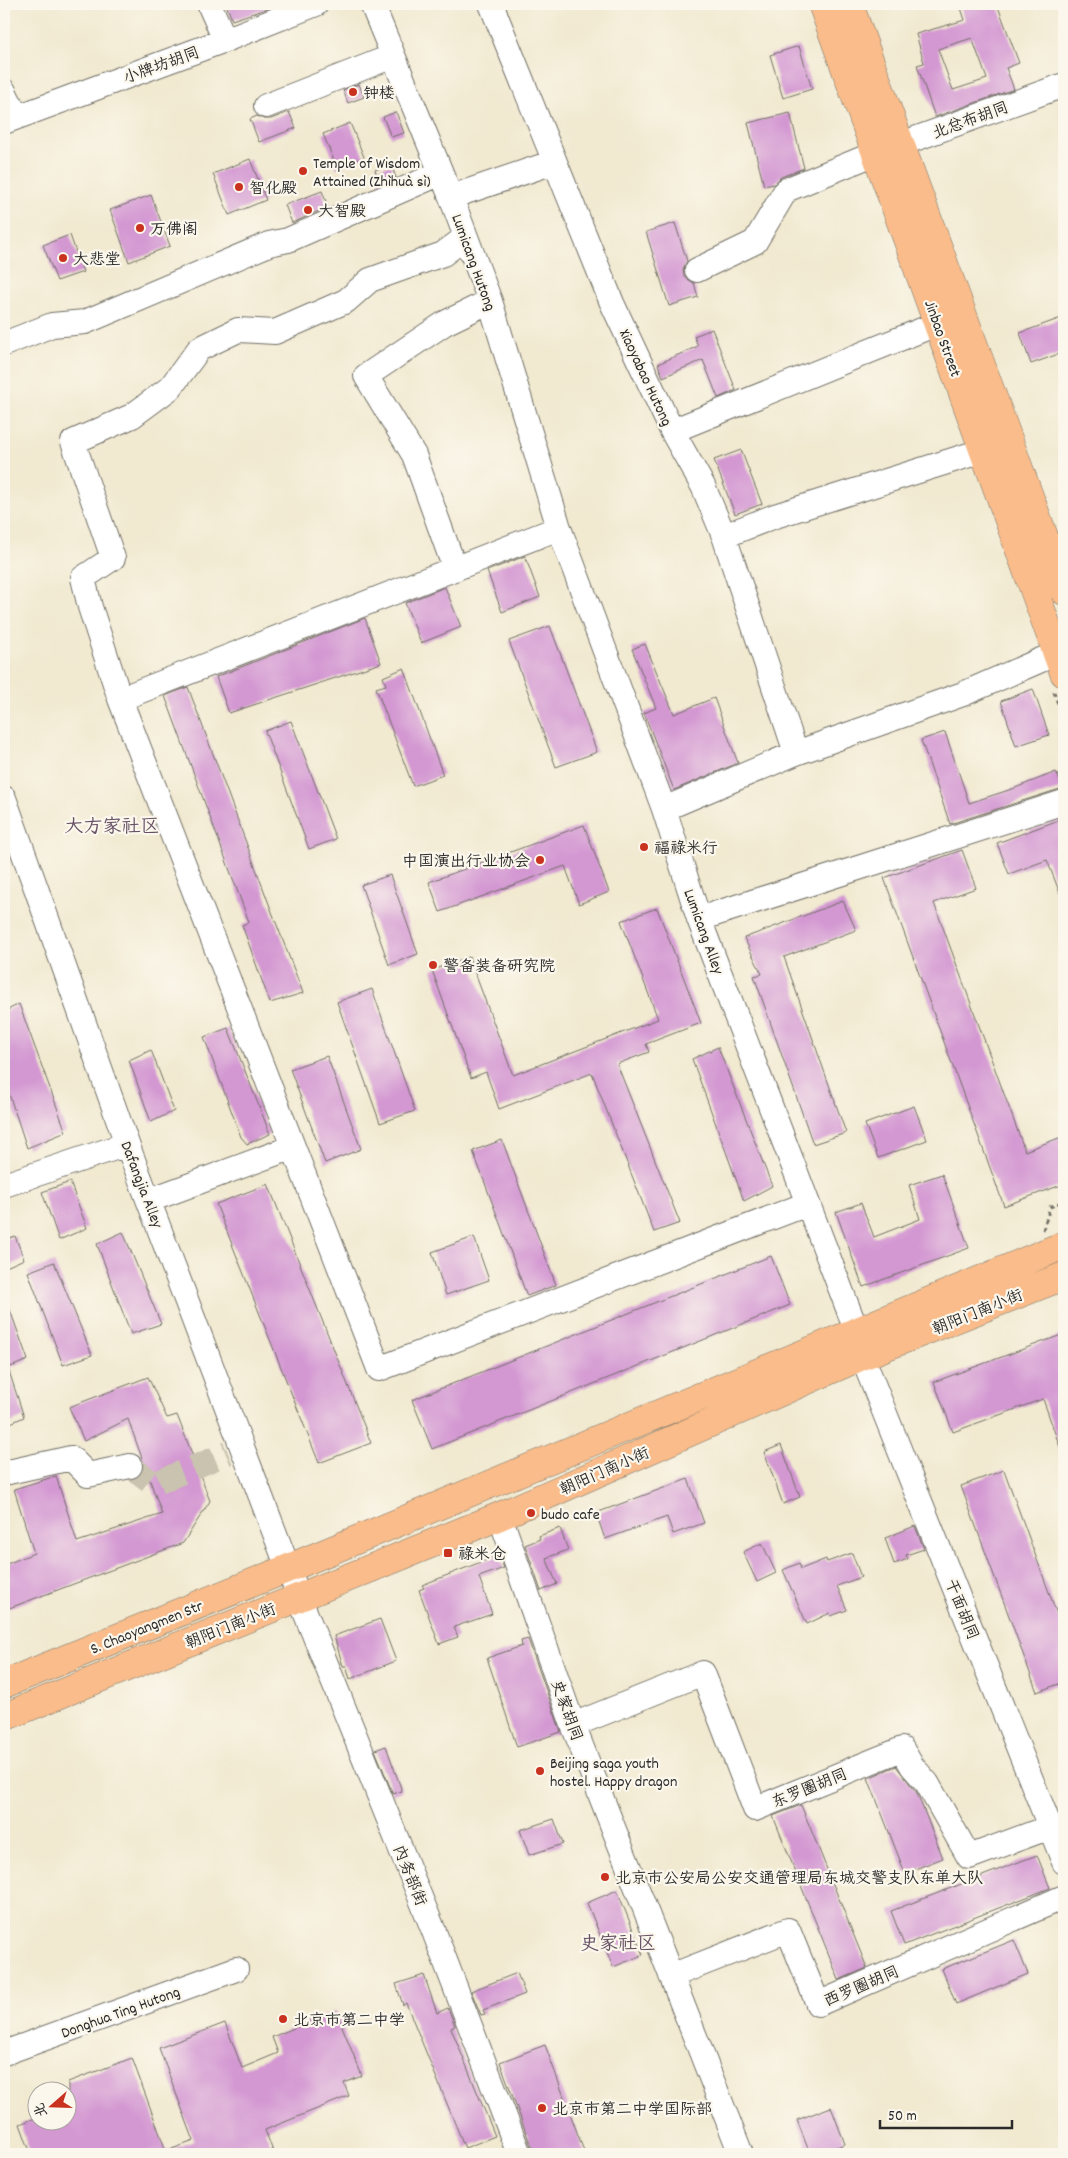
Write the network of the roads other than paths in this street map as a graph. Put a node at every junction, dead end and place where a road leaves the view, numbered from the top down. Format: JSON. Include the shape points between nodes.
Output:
{"nodes":[{"id":1,"x":208,"y":4,"type":"edge"},
{"id":2,"x":316,"y":4,"type":"edge"},
{"id":3,"x":372,"y":4,"type":"edge"},
{"id":4,"x":491,"y":4,"type":"edge"},
{"id":5,"x":822,"y":4,"type":"edge"},
{"id":6,"x":849,"y":4,"type":"edge"},
{"id":7,"x":225,"y":40,"type":"junction"},
{"id":8,"x":394,"y":56,"type":"junction"},
{"id":9,"x":1063,"y":88,"type":"edge"},
{"id":10,"x":4,"y":91,"type":"edge"},
{"id":11,"x":266,"y":106,"type":"dead end"},
{"id":12,"x":10,"y":119,"type":"edge"},
{"id":13,"x":888,"y":149,"type":"junction"},
{"id":14,"x":554,"y":162,"type":"junction"},
{"id":15,"x":441,"y":173,"type":"junction"},
{"id":16,"x":451,"y":197,"type":"junction"},
{"id":17,"x":466,"y":237,"type":"junction"},
{"id":18,"x":697,"y":270,"type":"dead end"},
{"id":19,"x":490,"y":301,"type":"junction"},
{"id":20,"x":938,"y":324,"type":"junction"},
{"id":21,"x":4,"y":344,"type":"edge"},
{"id":22,"x":672,"y":431,"type":"junction"},
{"id":23,"x":985,"y":450,"type":"junction"},
{"id":24,"x":559,"y":528,"type":"junction"},
{"id":25,"x":724,"y":536,"type":"junction"},
{"id":26,"x":455,"y":569,"type":"junction"},
{"id":27,"x":1064,"y":588,"type":"edge"},
{"id":28,"x":1060,"y":663,"type":"edge"},
{"id":29,"x":120,"y":699,"type":"junction"},
{"id":30,"x":796,"y":753,"type":"junction"},
{"id":31,"x":4,"y":798,"type":"edge"},
{"id":32,"x":1064,"y":802,"type":"edge"},
{"id":33,"x":664,"y":810,"type":"junction"},
{"id":34,"x":699,"y":919,"type":"junction"},
{"id":35,"x":127,"y":1144,"type":"junction"},
{"id":36,"x":293,"y":1147,"type":"junction"},
{"id":37,"x":4,"y":1185,"type":"edge"},
{"id":38,"x":150,"y":1200,"type":"junction"},
{"id":39,"x":807,"y":1204,"type":"junction"},
{"id":40,"x":1064,"y":1245,"type":"edge"},
{"id":41,"x":1064,"y":1276,"type":"edge"},
{"id":42,"x":860,"y":1344,"type":"junction"},
{"id":43,"x":130,"y":1466,"type":"dead end"},
{"id":44,"x":4,"y":1473,"type":"edge"},
{"id":45,"x":500,"y":1516,"type":"junction"},
{"id":46,"x":289,"y":1568,"type":"junction"},
{"id":47,"x":299,"y":1596,"type":"junction"},
{"id":48,"x":4,"y":1684,"type":"edge"},
{"id":49,"x":4,"y":1717,"type":"edge"},
{"id":50,"x":573,"y":1726,"type":"junction"},
{"id":51,"x":1050,"y":1826,"type":"junction"},
{"id":52,"x":1064,"y":1862,"type":"edge"},
{"id":53,"x":1064,"y":1897,"type":"edge"},
{"id":54,"x":236,"y":1968,"type":"dead end"},
{"id":55,"x":671,"y":1976,"type":"junction"},
{"id":56,"x":4,"y":2053,"type":"edge"},
{"id":57,"x":519,"y":2154,"type":"edge"},
{"id":58,"x":741,"y":2154,"type":"edge"}],
"edges":[{"from":1,"to":7,"type":"street"},
{"from":2,"to":7,"type":"street","name":"小牌坊胡同"},
{"from":3,"to":8,"type":"street","name":"Lumicang Hutong"},
{"from":4,"to":14,"type":"street","name":"Xiaoyabao Hutong"},
{"from":5,"to":13,"type":"main road","name":"Jinbao Street"},
{"from":6,"to":13,"type":"main road","name":"Jinbao Street"},
{"from":7,"to":12,"type":"street","name":"小牌坊胡同"},
{"from":8,"to":11,"type":"street"},
{"from":8,"to":15,"type":"street","name":"Lumicang Hutong"},
{"from":9,"to":13,"type":"street","name":"北总布胡同"},
{"from":10,"to":12,"type":"street"},
{"from":13,"to":18,"type":"street","name":"北总布胡同","via":[[786,190],[755,242]]},
{"from":13,"to":20,"type":"main road","name":"Jinbao Street"},
{"from":13,"to":27,"type":"main road","name":"Jinbao Street"},
{"from":14,"to":16,"type":"street"},
{"from":14,"to":22,"type":"street","name":"Xiaoyabao Hutong","via":[[612,303]]},
{"from":15,"to":16,"type":"street","name":"Lumicang Hutong"},
{"from":15,"to":21,"type":"street","via":[[288,240],[269,244],[85,322],[52,325]]},
{"from":16,"to":17,"type":"street","name":"Lumicang Hutong"},
{"from":17,"to":19,"type":"street","name":"Lumicang Hutong"},
{"from":17,"to":29,"type":"street","via":[[443,254],[370,280],[346,301],[275,332],[238,330],[199,349],[170,388],[132,416],[73,442],[114,558],[83,578]]},
{"from":19,"to":24,"type":"street","name":"Lumicang Hutong"},
{"from":19,"to":26,"type":"street","via":[[445,323],[366,376],[414,455]]},
{"from":20,"to":22,"type":"street"},
{"from":20,"to":23,"type":"main road","name":"Jinbao Street"},
{"from":22,"to":25,"type":"street","name":"Xiaoyabao Hutong","via":[[703,486]]},
{"from":23,"to":25,"type":"street","via":[[774,516]]},
{"from":23,"to":28,"type":"main road","name":"Jinbao Street"},
{"from":24,"to":26,"type":"street"},
{"from":24,"to":33,"type":"street","name":"Lumicang Alley"},
{"from":25,"to":30,"type":"street","name":"Xiaoyabao Hutong"},
{"from":26,"to":29,"type":"street"},
{"from":28,"to":30,"type":"street"},
{"from":29,"to":36,"type":"street"},
{"from":30,"to":33,"type":"street"},
{"from":31,"to":35,"type":"street","name":"Dafangjia Alley"},
{"from":32,"to":34,"type":"street"},
{"from":33,"to":34,"type":"street","name":"Lumicang Alley"},
{"from":34,"to":39,"type":"street","name":"Lumicang Alley"},
{"from":35,"to":37,"type":"street"},
{"from":35,"to":38,"type":"street","name":"Dafangjia Alley"},
{"from":36,"to":38,"type":"street"},
{"from":36,"to":39,"type":"street","via":[[379,1369]]},
{"from":38,"to":46,"type":"street","name":"Dafangjia Alley","via":[[235,1450]]},
{"from":39,"to":42,"type":"street","name":"Lumicang Alley"},
{"from":40,"to":42,"type":"main road","name":"朝阳门南小街"},
{"from":41,"to":42,"type":"main road","name":"朝阳门南小街"},
{"from":42,"to":45,"type":"main road","name":"朝阳门南小街"},
{"from":42,"to":46,"type":"main road","name":"朝阳门南小街"},
{"from":42,"to":51,"type":"street","name":"干面胡同"},
{"from":43,"to":44,"type":"street","via":[[88,1475],[71,1458]]},
{"from":45,"to":47,"type":"main road","name":"朝阳门南小街"},
{"from":45,"to":50,"type":"street","name":"史家胡同"},
{"from":46,"to":47,"type":"street","name":"内务部街"},
{"from":46,"to":48,"type":"main road","name":"S. Chaoyangmen Str"},
{"from":47,"to":49,"type":"main road","name":"朝阳门南小街"},
{"from":47,"to":57,"type":"street","name":"内务部街","via":[[433,1929]]},
{"from":50,"to":51,"type":"street","name":"东罗圈胡同","via":[[703,1673],[756,1809],[902,1748],[927,1783],[969,1857]]},
{"from":50,"to":55,"type":"street","name":"史家胡同"},
{"from":51,"to":52,"type":"street","name":"干面胡同"},
{"from":53,"to":55,"type":"street","name":"西罗圈胡同","via":[[818,2004],[788,1930]]},
{"from":54,"to":56,"type":"street","name":"Donghua Ting Hutong"},
{"from":55,"to":58,"type":"street","name":"史家胡同"}]}
